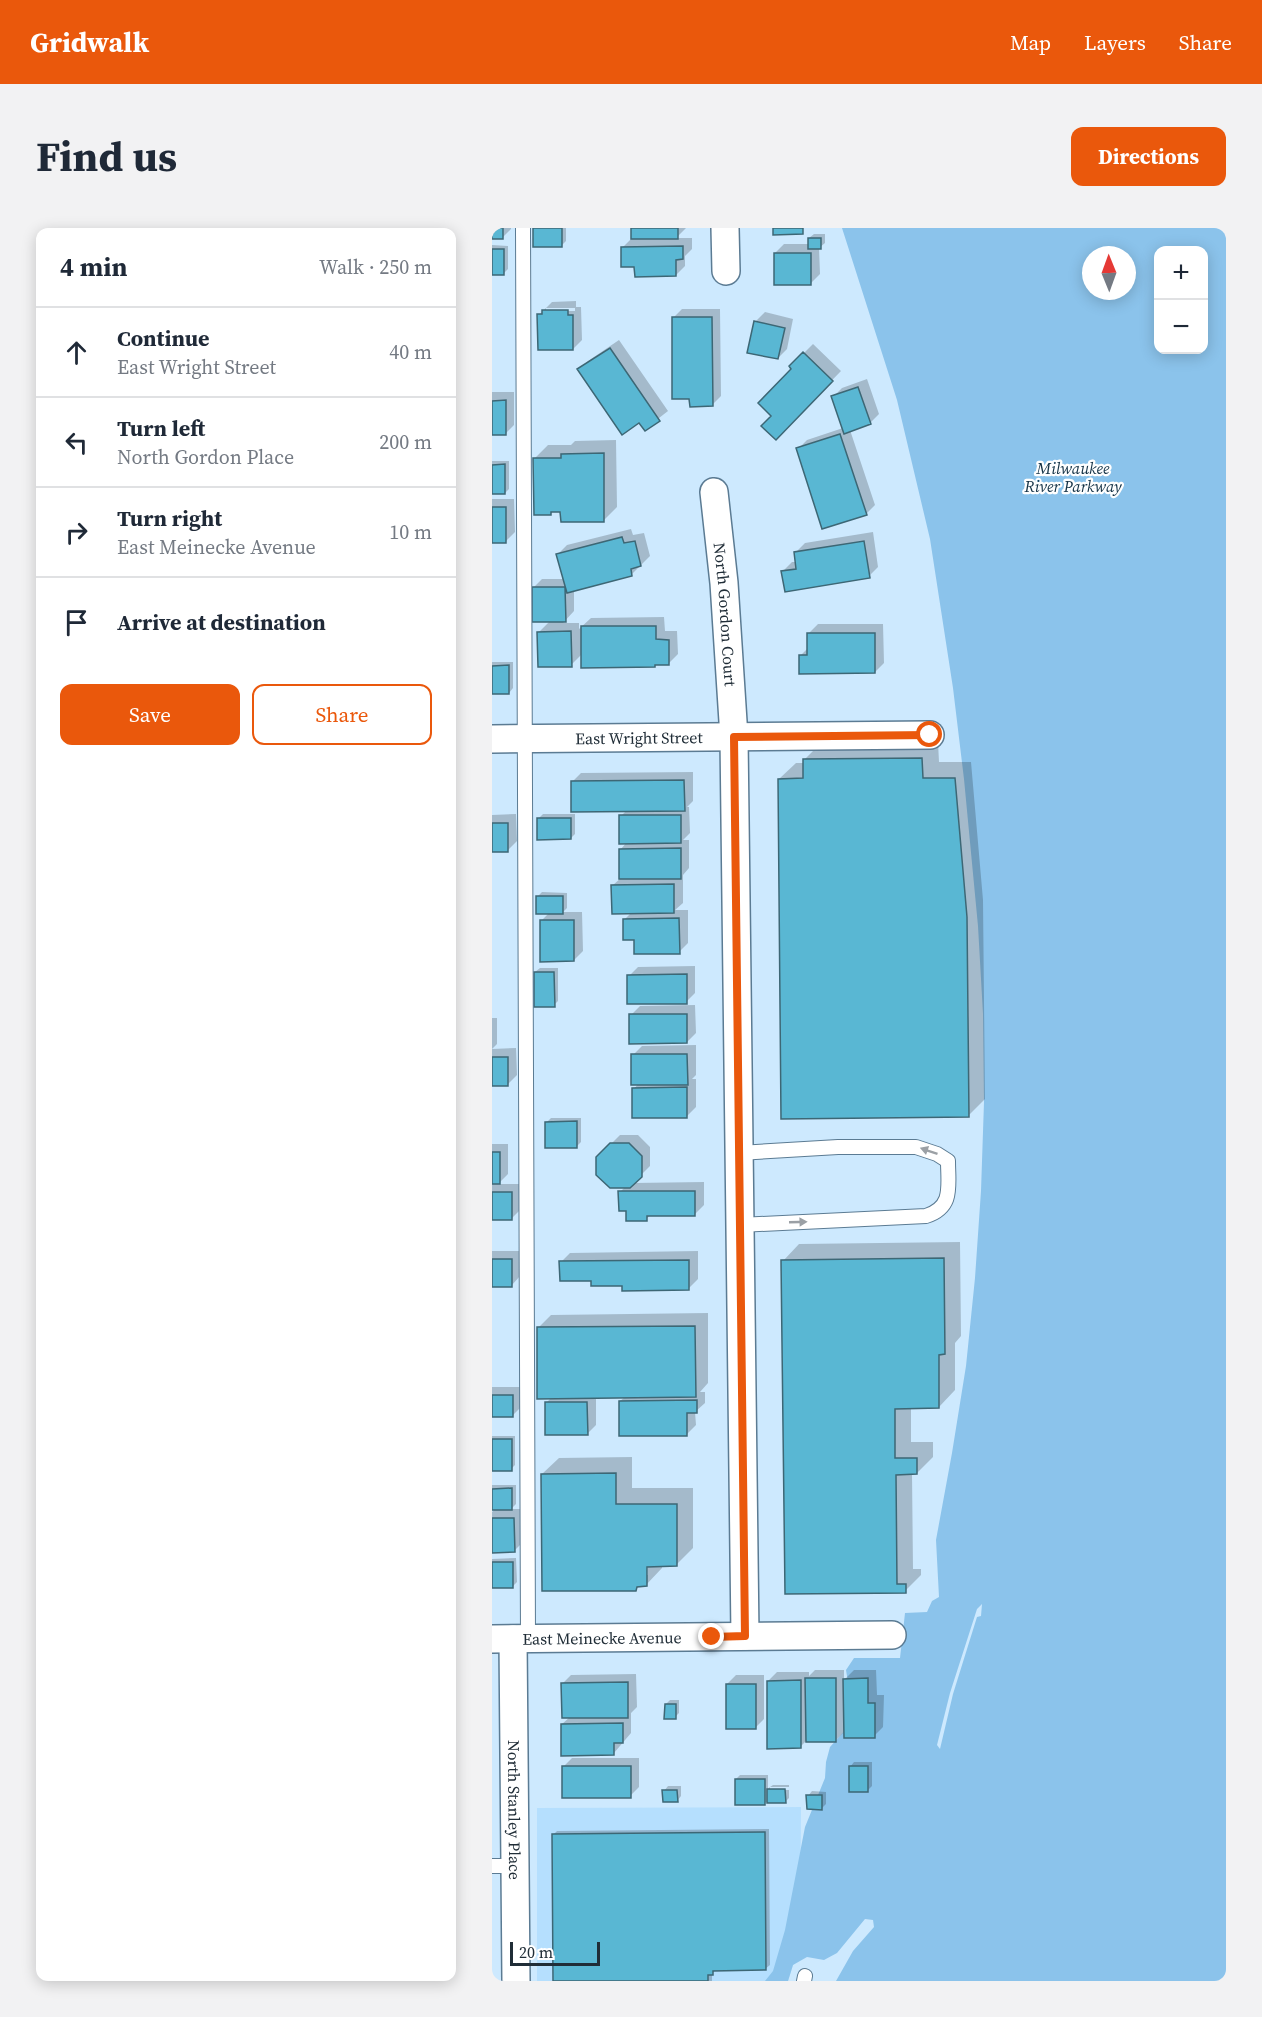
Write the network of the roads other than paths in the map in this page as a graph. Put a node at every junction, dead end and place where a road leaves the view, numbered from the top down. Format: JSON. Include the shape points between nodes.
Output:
{"nodes":[{"id":1,"x":523,"y":228,"type":"edge"},
{"id":2,"x":725,"y":228,"type":"edge"},
{"id":3,"x":726,"y":271,"type":"dead end"},
{"id":4,"x":714,"y":492,"type":"dead end"},
{"id":5,"x":930,"y":735,"type":"dead end"},
{"id":6,"x":734,"y":737,"type":"junction"},
{"id":7,"x":526,"y":738,"type":"junction"},
{"id":8,"x":492,"y":739,"type":"edge"},
{"id":9,"x":739,"y":1153,"type":"junction"},
{"id":10,"x":740,"y":1224,"type":"junction"},
{"id":11,"x":891,"y":1635,"type":"dead end"},
{"id":12,"x":745,"y":1636,"type":"junction"},
{"id":13,"x":511,"y":1639,"type":"edge"},
{"id":14,"x":504,"y":1866,"type":"edge"},
{"id":15,"x":516,"y":1981,"type":"edge"}],
"edges":[{"from":1,"to":7,"type":"lane"},
{"from":2,"to":3,"type":"street"},
{"from":4,"to":6,"type":"street","name":"North Gordon Court"},
{"from":5,"to":6,"type":"street","name":"East Wright Street"},
{"from":6,"to":7,"type":"street","name":"East Wright Street"},
{"from":6,"to":9,"type":"street","name":"North Gordon Court"},
{"from":7,"to":8,"type":"street","name":"East Wright Street"},
{"from":7,"to":13,"type":"lane"},
{"from":9,"to":10,"type":"street","name":"North Gordon Court"},
{"from":10,"to":9,"type":"lane","one_way":true,"via":[[926,1216],[938,1212],[947,1200],[948,1161],[916,1147]]},
{"from":10,"to":12,"type":"street","name":"North Gordon Court"},
{"from":11,"to":12,"type":"street","name":"East Meinecke Avenue"},
{"from":12,"to":13,"type":"street","name":"East Meinecke Avenue"},
{"from":13,"to":14,"type":"street","name":"North Stanley Place"},
{"from":14,"to":15,"type":"street","name":"North Stanley Place"}]}
